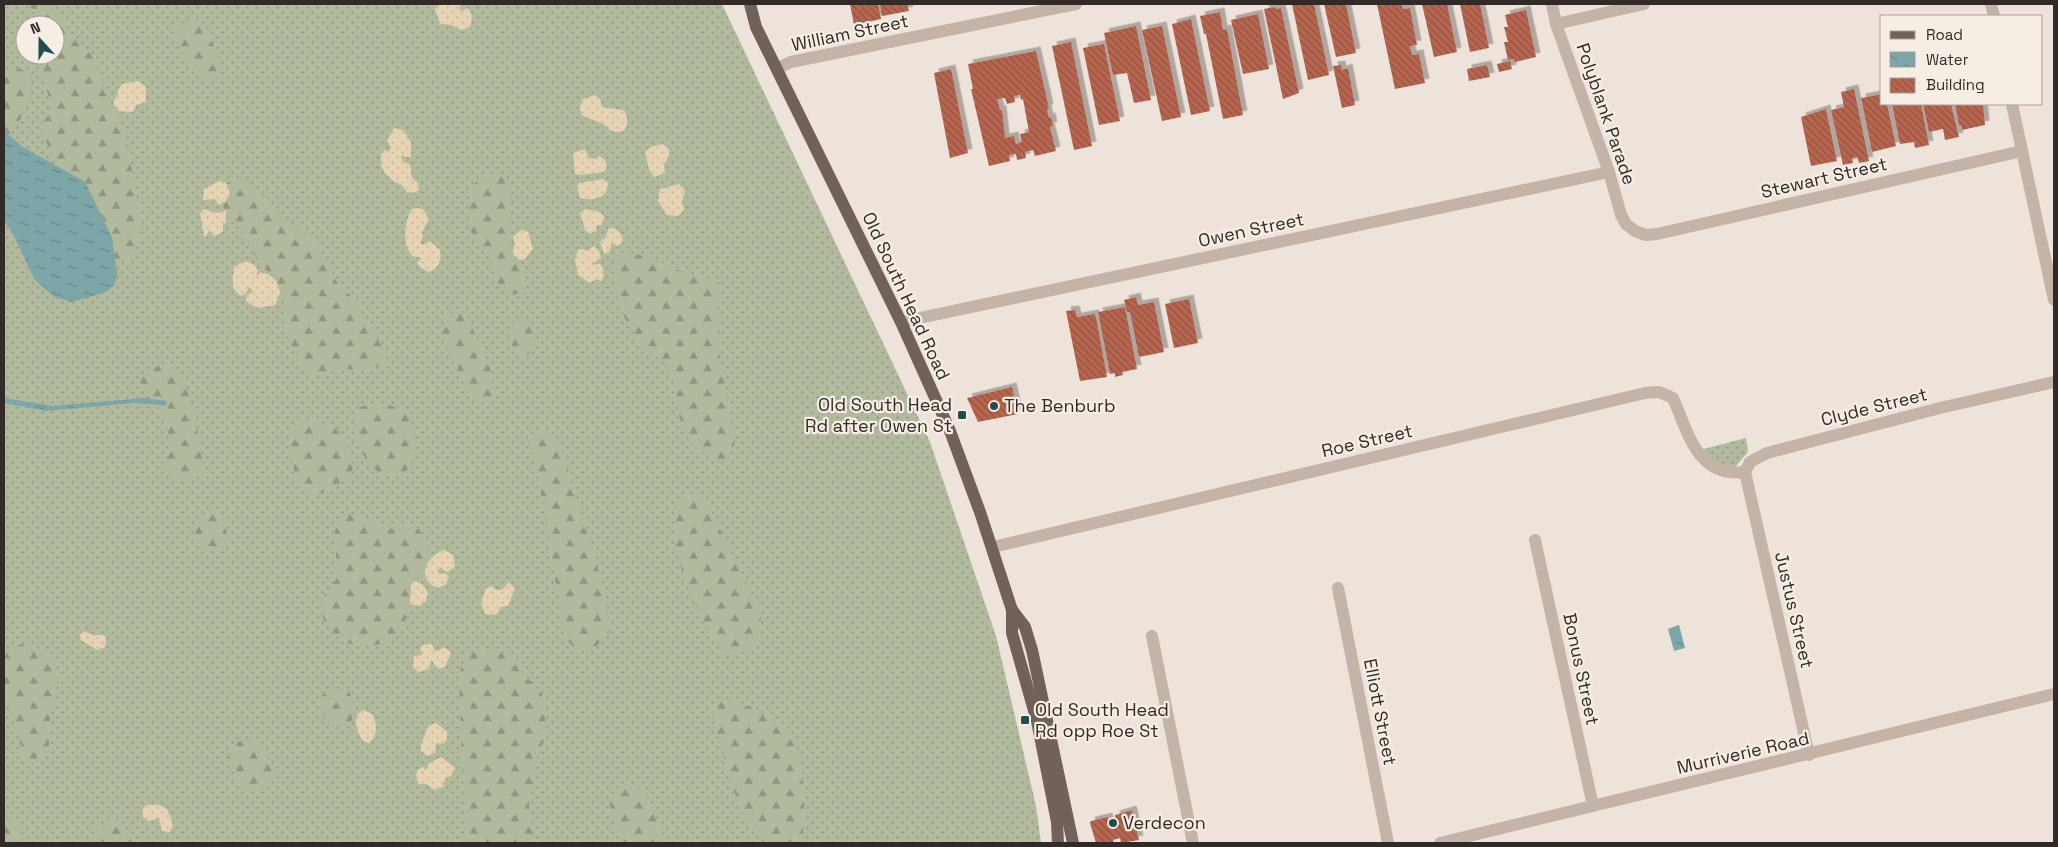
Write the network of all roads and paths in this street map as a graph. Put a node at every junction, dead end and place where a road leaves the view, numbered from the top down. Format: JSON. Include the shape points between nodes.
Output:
{"nodes":[{"id":1,"x":750,"y":4,"type":"edge"},
{"id":2,"x":1076,"y":4,"type":"edge"},
{"id":3,"x":1552,"y":4,"type":"edge"},
{"id":4,"x":1644,"y":4,"type":"edge"},
{"id":5,"x":1556,"y":24,"type":"junction"},
{"id":6,"x":778,"y":68,"type":"junction"},
{"id":7,"x":2012,"y":105,"type":"edge"},
{"id":8,"x":2022,"y":152,"type":"junction"},
{"id":9,"x":1609,"y":172,"type":"junction"},
{"id":10,"x":1635,"y":231,"type":"joint"},
{"id":11,"x":2054,"y":300,"type":"edge"},
{"id":12,"x":901,"y":322,"type":"junction"},
{"id":13,"x":2054,"y":382,"type":"edge"},
{"id":14,"x":1745,"y":472,"type":"junction"},
{"id":15,"x":1535,"y":540,"type":"dead end"},
{"id":16,"x":993,"y":548,"type":"junction"},
{"id":17,"x":1338,"y":588,"type":"dead end"},
{"id":18,"x":1012,"y":610,"type":"junction"},
{"id":19,"x":1152,"y":636,"type":"dead end"},
{"id":20,"x":2054,"y":694,"type":"edge"},
{"id":21,"x":1809,"y":755,"type":"junction"},
{"id":22,"x":1593,"y":806,"type":"junction"},
{"id":23,"x":1058,"y":843,"type":"edge"},
{"id":24,"x":1073,"y":843,"type":"edge"},
{"id":25,"x":1193,"y":843,"type":"edge"},
{"id":26,"x":1388,"y":843,"type":"edge"},
{"id":27,"x":1440,"y":843,"type":"edge"}],
"edges":[{"from":1,"to":6,"type":"main road","name":"Old South Head Road","via":[[756,26]]},
{"from":2,"to":6,"type":"street","name":"William Street","via":[[791,62]]},
{"from":3,"to":5,"type":"street","name":"Polyblank Parade"},
{"from":4,"to":5,"type":"street"},
{"from":5,"to":9,"type":"street","name":"Polyblank Parade"},
{"from":6,"to":12,"type":"main road","name":"Old South Head Road"},
{"from":7,"to":8,"type":"street"},
{"from":8,"to":10,"type":"street","name":"Stewart Street","via":[[1657,234]]},
{"from":8,"to":11,"type":"street"},
{"from":9,"to":10,"type":"street","name":"Polyblank Parade","via":[[1621,215]]},
{"from":9,"to":12,"type":"street","name":"Owen Street"},
{"from":12,"to":16,"type":"main road","name":"Old South Head Road","via":[[950,432]]},
{"from":13,"to":14,"type":"street","name":"Clyde Street","via":[[1767,453],[1750,462]]},
{"from":14,"to":16,"type":"street","name":"Roe Street","via":[[1734,473],[1710,466],[1697,450],[1673,398],[1659,392],[1645,393]]},
{"from":14,"to":21,"type":"street","name":"Justus Street"},
{"from":15,"to":22,"type":"street","name":"Bonus Street"},
{"from":16,"to":18,"type":"main road","name":"Old South Head Road"},
{"from":17,"to":26,"type":"street","name":"Elliott Street"},
{"from":18,"to":23,"type":"main road","name":"Old South Head Road","via":[[1012,633],[1037,721],[1057,822]]},
{"from":18,"to":24,"type":"main road","name":"Old South Head Road","via":[[1025,627],[1032,650]]},
{"from":19,"to":25,"type":"street"},
{"from":20,"to":21,"type":"street","name":"Murriverie Road"},
{"from":21,"to":22,"type":"street","name":"Murriverie Road"},
{"from":22,"to":27,"type":"street","name":"Murriverie Road"}]}
